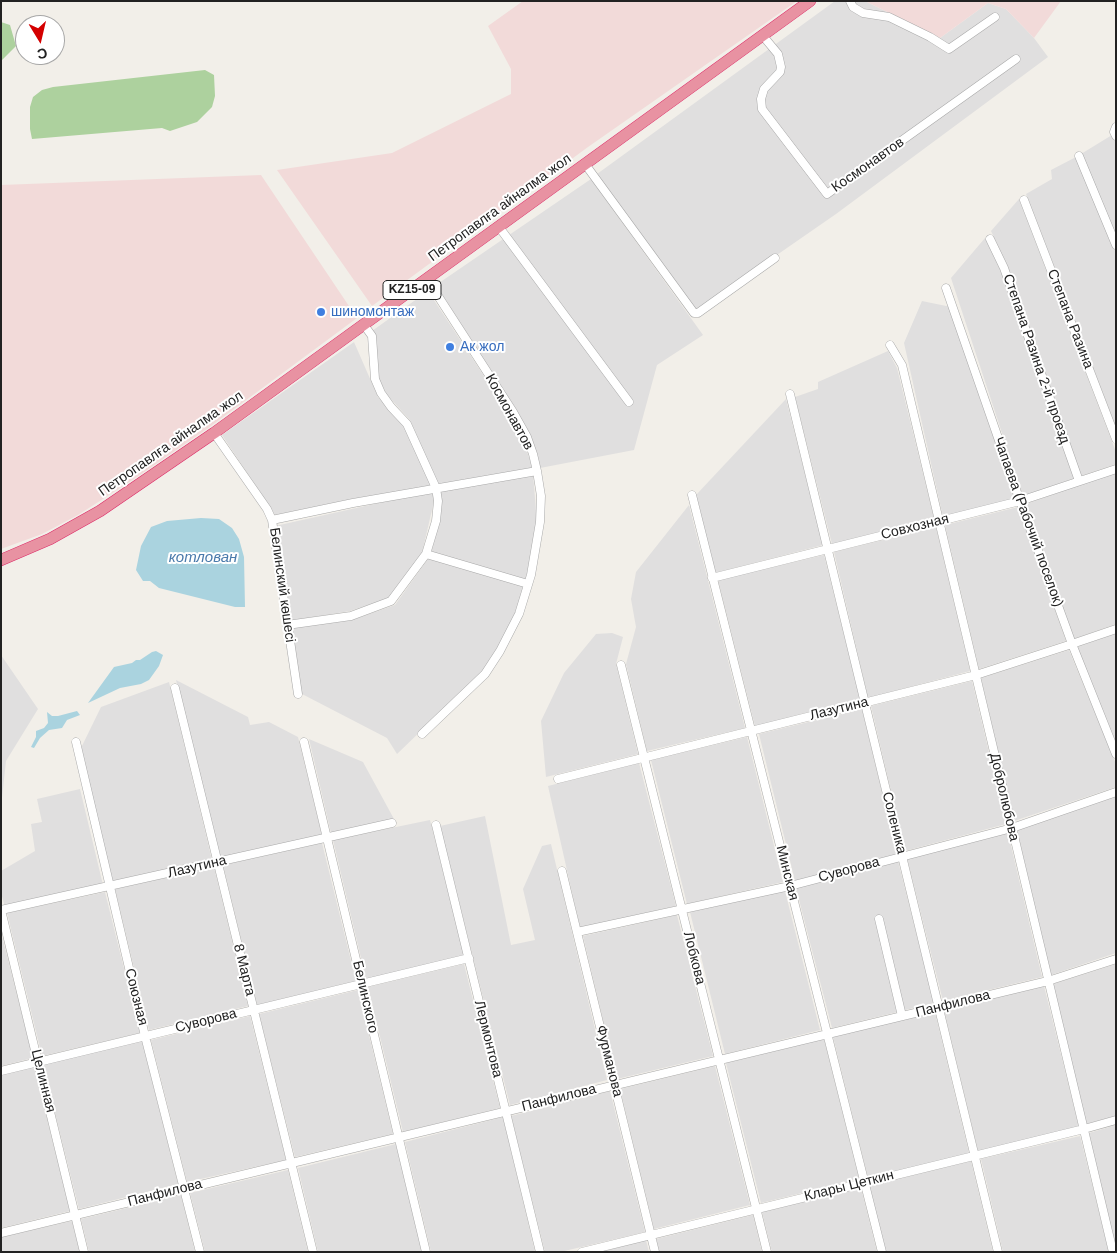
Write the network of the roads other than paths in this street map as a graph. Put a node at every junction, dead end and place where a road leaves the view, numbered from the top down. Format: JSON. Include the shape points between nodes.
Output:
{"nodes":[{"id":1,"x":810,"y":1,"type":"edge"},
{"id":2,"x":850,"y":1,"type":"edge"},
{"id":3,"x":995,"y":17,"type":"dead end"},
{"id":4,"x":763,"y":36,"type":"junction"},
{"id":5,"x":1016,"y":59,"type":"dead end"},
{"id":6,"x":1079,"y":156,"type":"dead end"},
{"id":7,"x":586,"y":164,"type":"junction"},
{"id":8,"x":1024,"y":200,"type":"dead end"},
{"id":9,"x":499,"y":227,"type":"junction"},
{"id":10,"x":990,"y":239,"type":"dead end"},
{"id":11,"x":1116,"y":245,"type":"edge"},
{"id":12,"x":775,"y":258,"type":"dead end"},
{"id":13,"x":427,"y":279,"type":"junction"},
{"id":14,"x":946,"y":288,"type":"dead end"},
{"id":15,"x":364,"y":325,"type":"junction"},
{"id":16,"x":890,"y":345,"type":"dead end"},
{"id":17,"x":790,"y":394,"type":"dead end"},
{"id":18,"x":629,"y":402,"type":"dead end"},
{"id":19,"x":214,"y":433,"type":"junction"},
{"id":20,"x":1116,"y":439,"type":"edge"},
{"id":21,"x":1116,"y":469,"type":"edge"},
{"id":22,"x":537,"y":471,"type":"junction"},
{"id":23,"x":1079,"y":481,"type":"junction"},
{"id":24,"x":436,"y":488,"type":"junction"},
{"id":25,"x":692,"y":495,"type":"dead end"},
{"id":26,"x":1020,"y":501,"type":"junction"},
{"id":27,"x":272,"y":520,"type":"junction"},
{"id":28,"x":939,"y":521,"type":"junction"},
{"id":29,"x":828,"y":549,"type":"junction"},
{"id":30,"x":426,"y":554,"type":"junction"},
{"id":31,"x":1,"y":560,"type":"edge"},
{"id":32,"x":712,"y":578,"type":"junction"},
{"id":33,"x":528,"y":584,"type":"junction"},
{"id":34,"x":287,"y":625,"type":"junction"},
{"id":35,"x":1116,"y":629,"type":"edge"},
{"id":36,"x":1072,"y":644,"type":"junction"},
{"id":37,"x":621,"y":665,"type":"dead end"},
{"id":38,"x":976,"y":675,"type":"junction"},
{"id":39,"x":175,"y":688,"type":"dead end"},
{"id":40,"x":298,"y":694,"type":"dead end"},
{"id":41,"x":865,"y":702,"type":"junction"},
{"id":42,"x":751,"y":731,"type":"junction"},
{"id":43,"x":422,"y":734,"type":"dead end"},
{"id":44,"x":76,"y":742,"type":"dead end"},
{"id":45,"x":304,"y":742,"type":"dead end"},
{"id":46,"x":1116,"y":754,"type":"edge"},
{"id":47,"x":644,"y":757,"type":"junction"},
{"id":48,"x":558,"y":778,"type":"dead end"},
{"id":49,"x":1116,"y":792,"type":"edge"},
{"id":50,"x":392,"y":823,"type":"dead end"},
{"id":51,"x":436,"y":826,"type":"dead end"},
{"id":52,"x":1012,"y":828,"type":"junction"},
{"id":53,"x":327,"y":838,"type":"junction"},
{"id":54,"x":902,"y":856,"type":"junction"},
{"id":55,"x":218,"y":862,"type":"junction"},
{"id":56,"x":562,"y":871,"type":"dead end"},
{"id":57,"x":109,"y":886,"type":"junction"},
{"id":58,"x":790,"y":886,"type":"junction"},
{"id":59,"x":682,"y":909,"type":"junction"},
{"id":60,"x":1,"y":910,"type":"edge"},
{"id":61,"x":879,"y":919,"type":"dead end"},
{"id":62,"x":577,"y":932,"type":"junction"},
{"id":63,"x":469,"y":958,"type":"junction"},
{"id":64,"x":1116,"y":959,"type":"edge"},
{"id":65,"x":1048,"y":981,"type":"junction"},
{"id":66,"x":362,"y":984,"type":"junction"},
{"id":67,"x":939,"y":1007,"type":"junction"},
{"id":68,"x":254,"y":1010,"type":"junction"},
{"id":69,"x":902,"y":1016,"type":"junction"},
{"id":70,"x":827,"y":1034,"type":"junction"},
{"id":71,"x":145,"y":1036,"type":"junction"},
{"id":72,"x":719,"y":1060,"type":"junction"},
{"id":73,"x":38,"y":1062,"type":"junction"},
{"id":74,"x":1,"y":1070,"type":"edge"},
{"id":75,"x":614,"y":1085,"type":"junction"},
{"id":76,"x":506,"y":1111,"type":"junction"},
{"id":77,"x":1116,"y":1120,"type":"edge"},
{"id":78,"x":1084,"y":1129,"type":"junction"},
{"id":79,"x":399,"y":1137,"type":"junction"},
{"id":80,"x":975,"y":1156,"type":"junction"},
{"id":81,"x":291,"y":1163,"type":"junction"},
{"id":82,"x":865,"y":1183,"type":"junction"},
{"id":83,"x":184,"y":1188,"type":"junction"},
{"id":84,"x":756,"y":1209,"type":"junction"},
{"id":85,"x":75,"y":1215,"type":"junction"},
{"id":86,"x":1,"y":1233,"type":"edge"},
{"id":87,"x":651,"y":1235,"type":"junction"},
{"id":88,"x":84,"y":1252,"type":"edge"},
{"id":89,"x":200,"y":1252,"type":"edge"},
{"id":90,"x":313,"y":1252,"type":"edge"},
{"id":91,"x":426,"y":1252,"type":"edge"},
{"id":92,"x":540,"y":1252,"type":"edge"},
{"id":93,"x":582,"y":1252,"type":"edge"},
{"id":94,"x":655,"y":1252,"type":"edge"},
{"id":95,"x":767,"y":1252,"type":"edge"},
{"id":96,"x":882,"y":1252,"type":"edge"},
{"id":97,"x":998,"y":1252,"type":"edge"},
{"id":98,"x":1113,"y":1252,"type":"edge"}],
"edges":[{"from":1,"to":4,"type":"highway","name":"Петропавлға айналма жол","number":"KZ15-09"},
{"from":2,"to":3,"type":"street","via":[[853,7],[863,12],[889,17],[949,49]]},
{"from":4,"to":5,"type":"street","name":"Космонавтов","via":[[778,54],[781,67],[764,89],[762,109],[827,194]]},
{"from":4,"to":7,"type":"highway","name":"Петропавлға айналма жол","number":"KZ15-09"},
{"from":6,"to":11,"type":"street"},
{"from":7,"to":9,"type":"highway","name":"Петропавлға айналма жол","number":"KZ15-09"},
{"from":7,"to":12,"type":"street","via":[[694,313]]},
{"from":8,"to":20,"type":"street","name":"Степана Разина"},
{"from":9,"to":13,"type":"highway","name":"Петропавлға айналма жол","number":"KZ15-09"},
{"from":9,"to":18,"type":"street"},
{"from":10,"to":23,"type":"street","name":"Степана Разина 2-й проезд","via":[[1004,268]]},
{"from":13,"to":15,"type":"highway","name":"Петропавлға айналма жол","number":"KZ15-09"},
{"from":13,"to":22,"type":"street","name":"Космонавтов","via":[[513,412],[527,437]]},
{"from":14,"to":26,"type":"street","name":"Чапаева (Рабочий поселок)"},
{"from":15,"to":19,"type":"highway","name":"Петропавлға айналма жол","number":"KZ15-09"},
{"from":15,"to":24,"type":"street","via":[[372,336],[375,379],[381,393],[407,424]]},
{"from":16,"to":28,"type":"street","name":"Добролюбова","via":[[902,365]]},
{"from":17,"to":29,"type":"street","name":"Соленика"},
{"from":19,"to":27,"type":"street","name":"Белинский көшесі"},
{"from":19,"to":31,"type":"highway","name":"Петропавлға айналма жол","number":"KZ15-09","via":[[100,511],[50,540]]},
{"from":21,"to":23,"type":"street","name":"Совхозная"},
{"from":22,"to":24,"type":"street","name":"Космонавтов"},
{"from":22,"to":33,"type":"street","name":"Космонавтов","via":[[541,496],[540,522]]},
{"from":23,"to":26,"type":"street","name":"Совхозная"},
{"from":24,"to":27,"type":"street","name":"Космонавтов"},
{"from":24,"to":30,"type":"street","via":[[438,510]]},
{"from":25,"to":32,"type":"street","name":"Минская"},
{"from":26,"to":28,"type":"street","name":"Совхозная"},
{"from":26,"to":36,"type":"street","name":"Чапаева (Рабочий поселок)"},
{"from":27,"to":34,"type":"street","name":"Белинский көшесі"},
{"from":28,"to":29,"type":"street","name":"Совхозная"},
{"from":28,"to":38,"type":"street","name":"Добролюбова"},
{"from":29,"to":32,"type":"street","name":"Совхозная"},
{"from":29,"to":41,"type":"street","name":"Соленика"},
{"from":30,"to":33,"type":"street"},
{"from":30,"to":34,"type":"street","via":[[397,595],[384,605],[351,616]]},
{"from":32,"to":42,"type":"street","name":"Минская"},
{"from":33,"to":43,"type":"street","name":"Космонавтов","via":[[519,614],[485,674]]},
{"from":34,"to":40,"type":"street","name":"Белинский көшесі"},
{"from":35,"to":36,"type":"street","name":"Лазутина"},
{"from":36,"to":38,"type":"street","name":"Лазутина"},
{"from":36,"to":46,"type":"street","name":"Чапаева (Рабочий поселок)"},
{"from":37,"to":47,"type":"street","name":"Лобкова"},
{"from":38,"to":41,"type":"street","name":"Лазутина"},
{"from":38,"to":52,"type":"street","name":"Добролюбова"},
{"from":39,"to":55,"type":"street","name":"8 Марта"},
{"from":41,"to":42,"type":"street","name":"Лазутина"},
{"from":41,"to":54,"type":"street","name":"Соленика"},
{"from":42,"to":47,"type":"street","name":"Лазутина"},
{"from":42,"to":58,"type":"street","name":"Минская"},
{"from":44,"to":57,"type":"street","name":"Союзная"},
{"from":45,"to":53,"type":"street","name":"Белинского"},
{"from":47,"to":48,"type":"street","name":"Лазутина"},
{"from":47,"to":59,"type":"street","name":"Лобкова"},
{"from":49,"to":52,"type":"street","name":"Суворова"},
{"from":50,"to":53,"type":"street","name":"Лазутина"},
{"from":51,"to":63,"type":"street","name":"Лермонтова"},
{"from":52,"to":54,"type":"street","name":"Суворова"},
{"from":52,"to":65,"type":"street","name":"Добролюбова"},
{"from":53,"to":55,"type":"street","name":"Лазутина"},
{"from":53,"to":66,"type":"street","name":"Белинского"},
{"from":54,"to":58,"type":"street","name":"Суворова"},
{"from":54,"to":67,"type":"street","name":"Соленика"},
{"from":55,"to":57,"type":"street","name":"Лазутина"},
{"from":55,"to":68,"type":"street","name":"8 Марта"},
{"from":56,"to":62,"type":"street","name":"Фурманова"},
{"from":57,"to":60,"type":"street","name":"Лазутина"},
{"from":57,"to":71,"type":"street","name":"Союзная"},
{"from":58,"to":59,"type":"street","name":"Суворова"},
{"from":58,"to":70,"type":"street","name":"Минская"},
{"from":59,"to":62,"type":"street","name":"Суворова"},
{"from":59,"to":72,"type":"street","name":"Лобкова"},
{"from":60,"to":73,"type":"street","name":"Целинная"},
{"from":61,"to":69,"type":"street"},
{"from":62,"to":75,"type":"street","name":"Фурманова"},
{"from":63,"to":66,"type":"street","name":"Суворова"},
{"from":63,"to":76,"type":"street","name":"Лермонтова"},
{"from":64,"to":65,"type":"street","name":"Панфилова"},
{"from":65,"to":67,"type":"street","name":"Панфилова"},
{"from":65,"to":78,"type":"street","name":"Добролюбова"},
{"from":66,"to":68,"type":"street","name":"Суворова"},
{"from":66,"to":79,"type":"street","name":"Белинского"},
{"from":67,"to":69,"type":"street","name":"Панфилова"},
{"from":67,"to":80,"type":"street","name":"Соленика"},
{"from":68,"to":71,"type":"street","name":"Суворова"},
{"from":68,"to":81,"type":"street","name":"8 Марта"},
{"from":69,"to":70,"type":"street","name":"Панфилова"},
{"from":70,"to":72,"type":"street","name":"Панфилова"},
{"from":70,"to":82,"type":"street","name":"Минская"},
{"from":71,"to":73,"type":"street","name":"Суворова"},
{"from":71,"to":83,"type":"street","name":"Союзная"},
{"from":72,"to":75,"type":"street","name":"Панфилова"},
{"from":72,"to":84,"type":"street","name":"Лобкова"},
{"from":73,"to":74,"type":"street","name":"Суворова"},
{"from":73,"to":85,"type":"street","name":"Целинная"},
{"from":75,"to":76,"type":"street","name":"Панфилова"},
{"from":75,"to":87,"type":"street","name":"Фурманова"},
{"from":76,"to":79,"type":"street","name":"Панфилова"},
{"from":76,"to":92,"type":"street","name":"Лермонтова"},
{"from":77,"to":78,"type":"street","name":"Клары Цеткин"},
{"from":78,"to":80,"type":"street","name":"Клары Цеткин"},
{"from":78,"to":98,"type":"street","name":"Добролюбова"},
{"from":79,"to":81,"type":"street","name":"Панфилова"},
{"from":79,"to":91,"type":"street","name":"Белинского"},
{"from":80,"to":82,"type":"street","name":"Клары Цеткин"},
{"from":80,"to":97,"type":"street","name":"Соленика"},
{"from":81,"to":83,"type":"street","name":"Панфилова"},
{"from":81,"to":90,"type":"street","name":"8 Марта"},
{"from":82,"to":84,"type":"street","name":"Клары Цеткин"},
{"from":82,"to":96,"type":"street","name":"Минская"},
{"from":83,"to":85,"type":"street","name":"Панфилова"},
{"from":83,"to":89,"type":"street","name":"Союзная"},
{"from":84,"to":87,"type":"street","name":"Клары Цеткин"},
{"from":84,"to":95,"type":"street","name":"Лобкова"},
{"from":85,"to":86,"type":"street","name":"Панфилова"},
{"from":85,"to":88,"type":"street","name":"Целинная"},
{"from":87,"to":93,"type":"street","name":"Клары Цеткин"},
{"from":87,"to":94,"type":"street","name":"Фурманова"}]}
